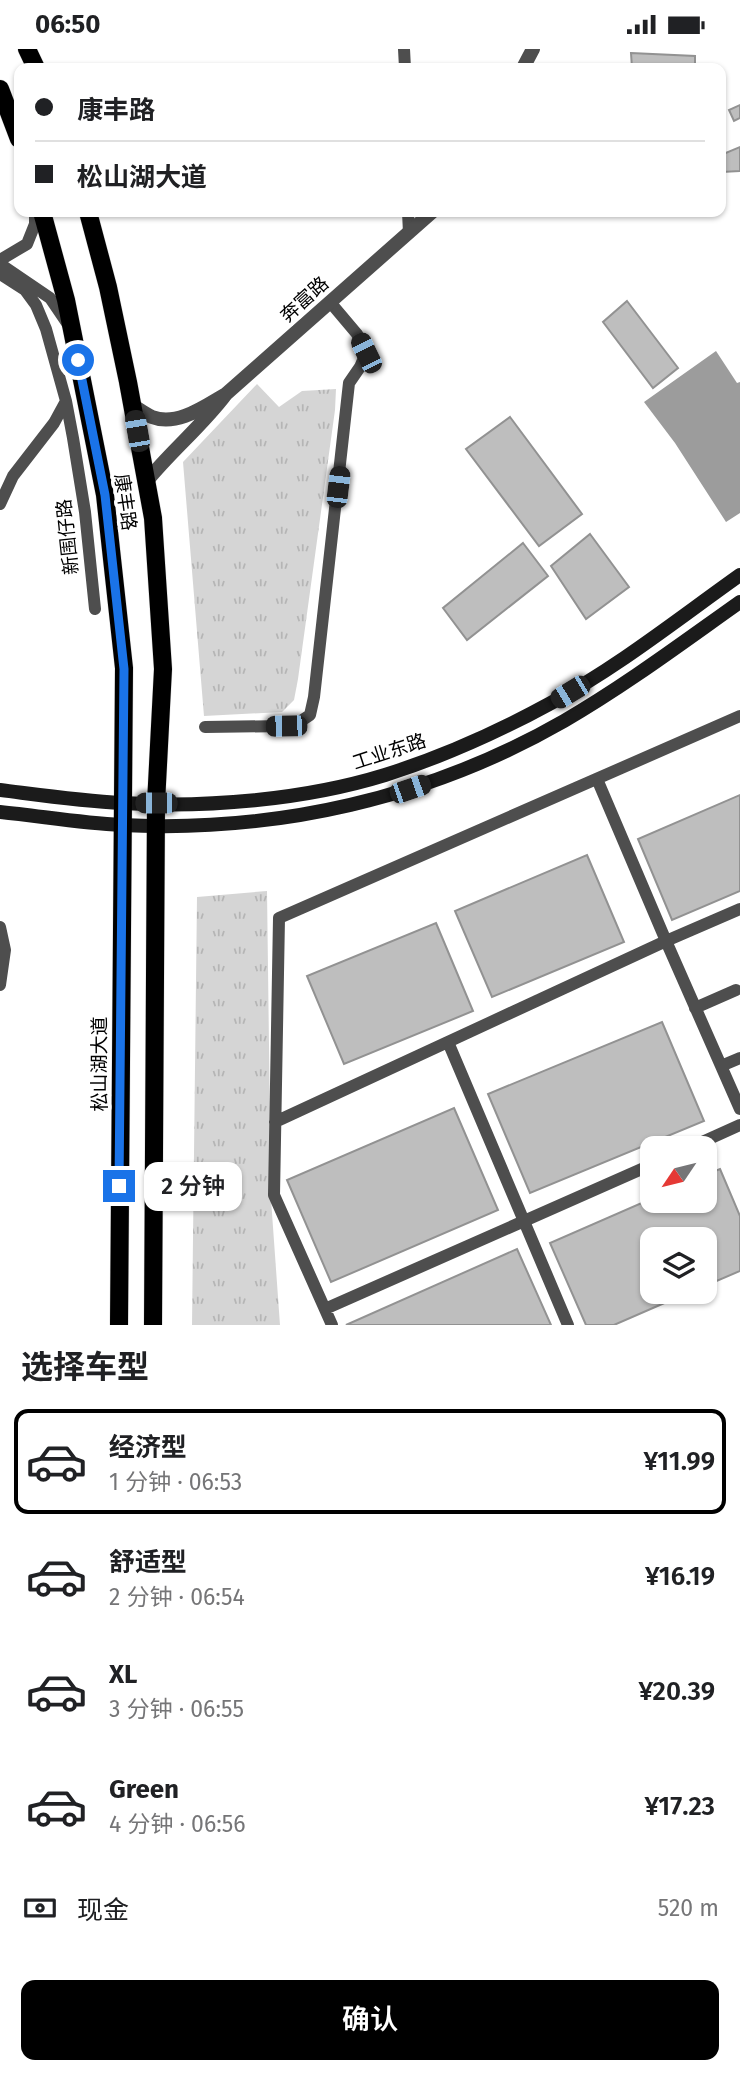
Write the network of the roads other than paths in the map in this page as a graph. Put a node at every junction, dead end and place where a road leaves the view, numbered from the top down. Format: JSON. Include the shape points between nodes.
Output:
{"nodes":[{"id":1,"x":0,"y":89,"type":"edge"},
{"id":2,"x":14,"y":126,"type":"edge"},
{"id":3,"x":35,"y":217,"type":"edge"},
{"id":4,"x":43,"y":217,"type":"edge"},
{"id":5,"x":90,"y":217,"type":"edge"},
{"id":6,"x":408,"y":217,"type":"edge"},
{"id":7,"x":427,"y":217,"type":"edge"},
{"id":8,"x":409,"y":233,"type":"junction"},
{"id":9,"x":0,"y":262,"type":"edge"},
{"id":10,"x":0,"y":274,"type":"edge"},
{"id":11,"x":330,"y":302,"type":"junction"},
{"id":12,"x":73,"y":333,"type":"junction"},
{"id":13,"x":226,"y":394,"type":"junction"},
{"id":14,"x":66,"y":401,"type":"junction"},
{"id":15,"x":132,"y":405,"type":"junction"},
{"id":16,"x":146,"y":482,"type":"junction"},
{"id":17,"x":0,"y":504,"type":"edge"},
{"id":18,"x":740,"y":575,"type":"edge"},
{"id":19,"x":740,"y":602,"type":"edge"},
{"id":20,"x":95,"y":609,"type":"dead end"},
{"id":21,"x":740,"y":716,"type":"edge"},
{"id":22,"x":205,"y":727,"type":"dead end"},
{"id":23,"x":597,"y":779,"type":"junction"},
{"id":24,"x":0,"y":790,"type":"edge"},
{"id":25,"x":122,"y":803,"type":"junction"},
{"id":26,"x":156,"y":803,"type":"junction"},
{"id":27,"x":0,"y":812,"type":"edge"},
{"id":28,"x":121,"y":825,"type":"junction"},
{"id":29,"x":156,"y":825,"type":"junction"},
{"id":30,"x":740,"y":909,"type":"edge"},
{"id":31,"x":0,"y":927,"type":"edge"},
{"id":32,"x":666,"y":941,"type":"junction"},
{"id":33,"x":0,"y":985,"type":"edge"},
{"id":34,"x":736,"y":991,"type":"dead end"},
{"id":35,"x":695,"y":1007,"type":"junction"},
{"id":36,"x":448,"y":1042,"type":"junction"},
{"id":37,"x":740,"y":1058,"type":"edge"},
{"id":38,"x":721,"y":1066,"type":"junction"},
{"id":39,"x":740,"y":1109,"type":"edge"},
{"id":40,"x":275,"y":1122,"type":"junction"},
{"id":41,"x":740,"y":1125,"type":"edge"},
{"id":42,"x":716,"y":1136,"type":"edge"},
{"id":43,"x":640,"y":1170,"type":"edge"},
{"id":44,"x":524,"y":1221,"type":"junction"},
{"id":45,"x":325,"y":1309,"type":"junction"},
{"id":46,"x":119,"y":1325,"type":"edge"},
{"id":47,"x":153,"y":1325,"type":"edge"},
{"id":48,"x":332,"y":1325,"type":"edge"},
{"id":49,"x":568,"y":1325,"type":"edge"}],
"edges":[{"from":1,"to":2,"type":"main road"},
{"from":3,"to":9,"type":"street","via":[[27,244]]},
{"from":4,"to":12,"type":"main road","name":"康丰路"},
{"from":5,"to":15,"type":"main road","name":"康丰路"},
{"from":6,"to":8,"type":"street"},
{"from":7,"to":8,"type":"street","name":"奔富路"},
{"from":8,"to":11,"type":"street","name":"奔富路"},
{"from":9,"to":12,"type":"street","via":[[50,298]]},
{"from":10,"to":14,"type":"street","name":"新围仔路","via":[[25,290],[36,305]]},
{"from":11,"to":13,"type":"street","name":"奔富路"},
{"from":11,"to":22,"type":"street","via":[[357,334],[366,353],[349,383],[310,715],[286,726]]},
{"from":12,"to":25,"type":"main road","name":"康丰路","via":[[105,495],[124,669]]},
{"from":13,"to":15,"type":"street","via":[[170,419],[153,417]]},
{"from":13,"to":16,"type":"street"},
{"from":14,"to":17,"type":"street","via":[[13,476]]},
{"from":14,"to":20,"type":"street","name":"新围仔路"},
{"from":15,"to":16,"type":"main road","name":"康丰路"},
{"from":16,"to":26,"type":"main road","name":"康丰路","via":[[153,518],[163,669]]},
{"from":18,"to":26,"type":"main road","name":"工业东路","via":[[631,654],[551,703],[422,762],[384,775],[255,800]]},
{"from":19,"to":29,"type":"main road","via":[[643,672],[562,722],[430,782],[390,796],[302,815]]},
{"from":21,"to":23,"type":"street"},
{"from":23,"to":32,"type":"street"},
{"from":23,"to":40,"type":"street","via":[[279,918]]},
{"from":24,"to":25,"type":"main road","name":"工业东路"},
{"from":25,"to":26,"type":"main road","name":"工业东路"},
{"from":25,"to":28,"type":"main road","name":"松山湖大道"},
{"from":26,"to":29,"type":"main road"},
{"from":27,"to":28,"type":"main road"},
{"from":28,"to":29,"type":"main road"},
{"from":28,"to":46,"type":"main road","name":"松山湖大道"},
{"from":29,"to":47,"type":"main road"},
{"from":30,"to":32,"type":"street"},
{"from":31,"to":33,"type":"street","via":[[5,950]]},
{"from":32,"to":35,"type":"street"},
{"from":32,"to":36,"type":"street"},
{"from":34,"to":35,"type":"street"},
{"from":35,"to":38,"type":"street"},
{"from":36,"to":40,"type":"street"},
{"from":36,"to":44,"type":"street"},
{"from":37,"to":38,"type":"street"},
{"from":38,"to":39,"type":"street"},
{"from":40,"to":45,"type":"street","via":[[274,1195]]},
{"from":41,"to":42,"type":"street"},
{"from":43,"to":44,"type":"street"},
{"from":44,"to":45,"type":"street"},
{"from":44,"to":49,"type":"street"},
{"from":45,"to":48,"type":"street"}]}
